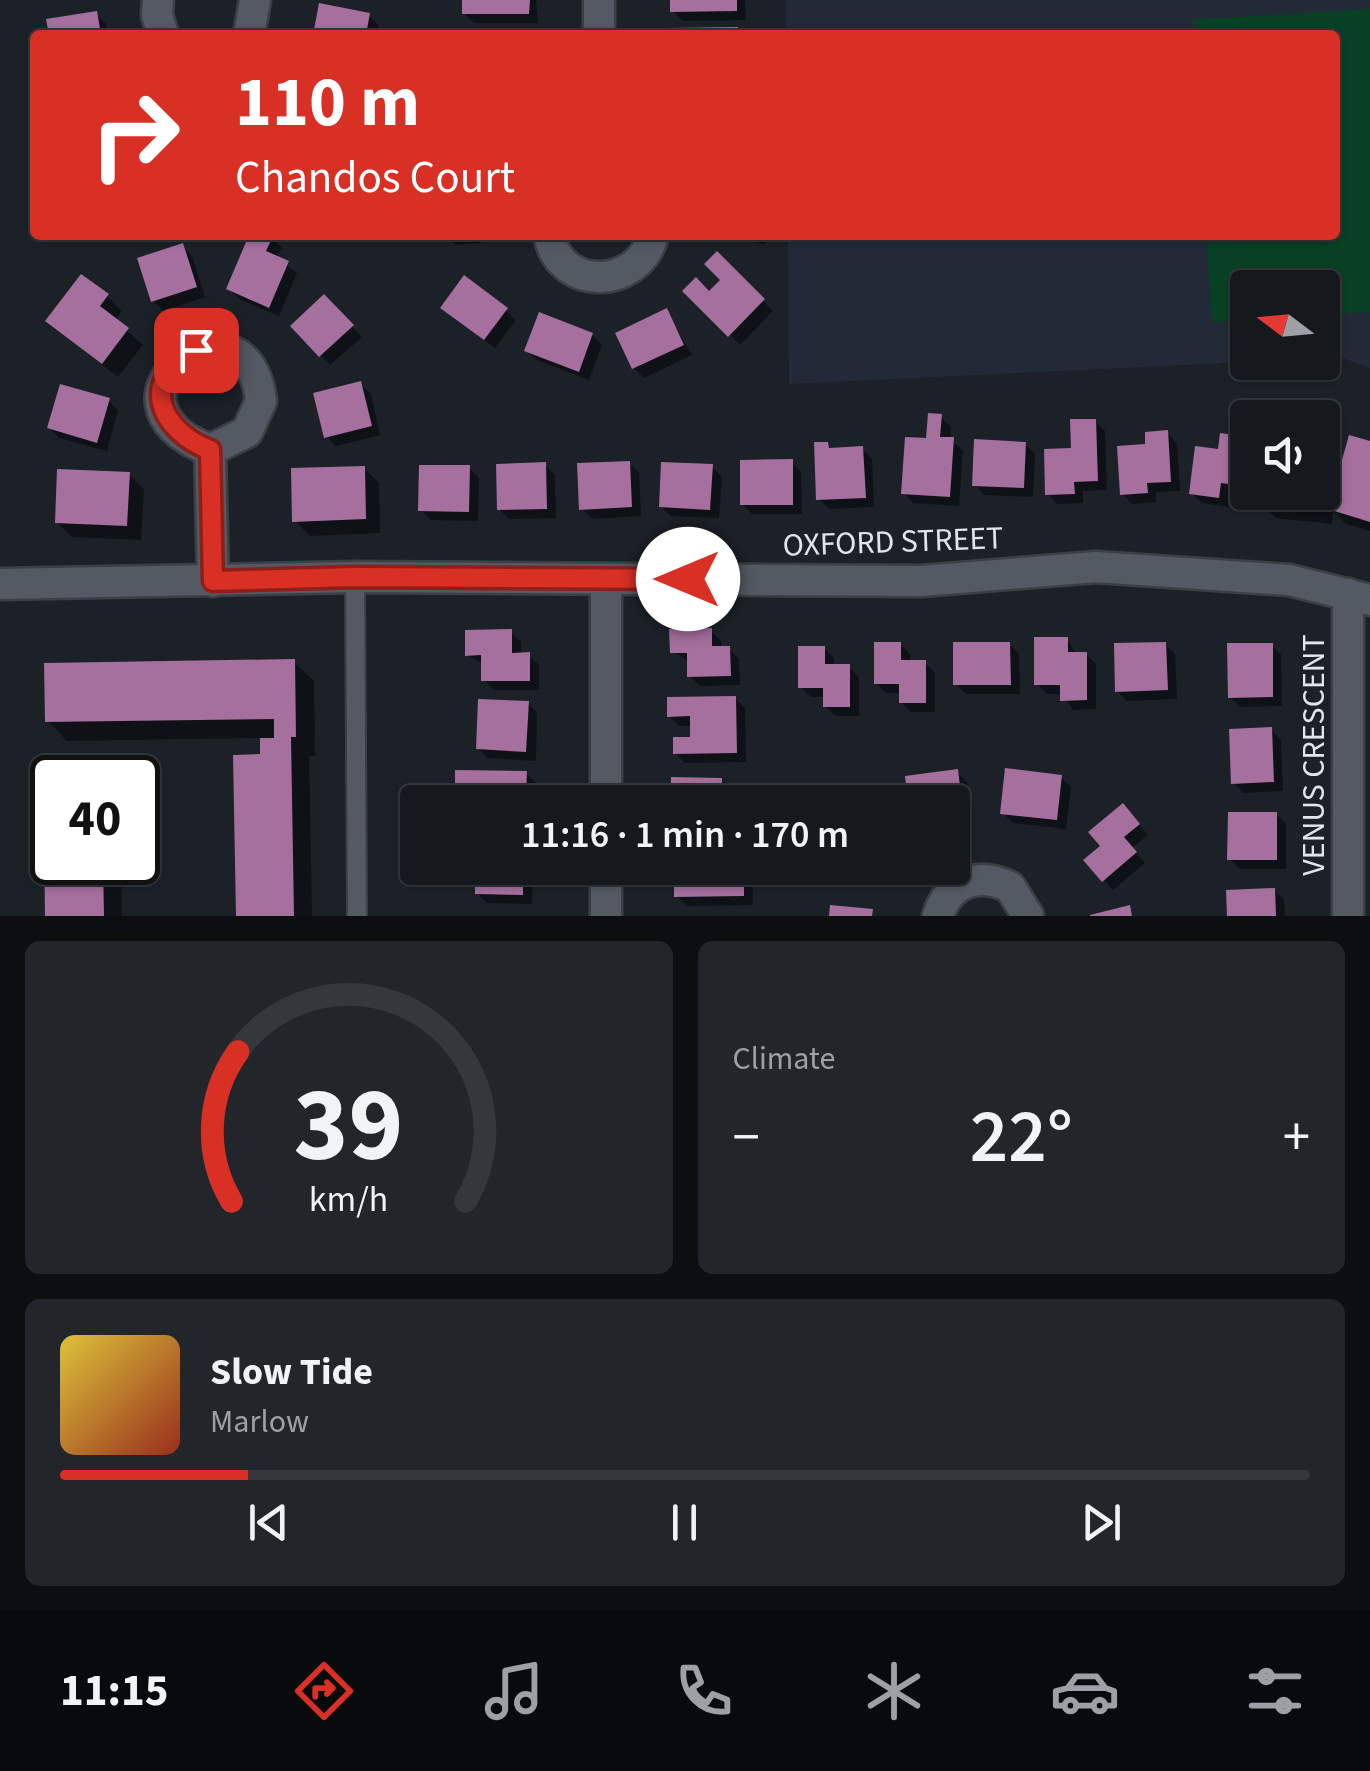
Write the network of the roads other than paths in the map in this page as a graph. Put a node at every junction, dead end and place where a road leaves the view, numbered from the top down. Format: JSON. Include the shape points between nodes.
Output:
{"nodes":[{"id":1,"x":158,"y":0,"type":"edge"},
{"id":2,"x":255,"y":0,"type":"edge"},
{"id":3,"x":599,"y":0,"type":"edge"},
{"id":4,"x":161,"y":30,"type":"edge"},
{"id":5,"x":252,"y":30,"type":"edge"},
{"id":6,"x":600,"y":30,"type":"edge"},
{"id":7,"x":550,"y":240,"type":"edge"},
{"id":8,"x":650,"y":240,"type":"edge"},
{"id":9,"x":210,"y":450,"type":"dead end"},
{"id":10,"x":355,"y":577,"type":"junction"},
{"id":11,"x":606,"y":578,"type":"junction"},
{"id":12,"x":213,"y":581,"type":"junction"},
{"id":13,"x":0,"y":584,"type":"edge"},
{"id":14,"x":1359,"y":597,"type":"edge"},
{"id":15,"x":606,"y":785,"type":"edge"},
{"id":16,"x":606,"y":885,"type":"edge"},
{"id":17,"x":358,"y":916,"type":"edge"},
{"id":18,"x":606,"y":916,"type":"edge"},
{"id":19,"x":938,"y":916,"type":"edge"},
{"id":20,"x":1028,"y":916,"type":"edge"},
{"id":21,"x":1348,"y":916,"type":"edge"}],
"edges":[{"from":1,"to":4,"type":"street"},
{"from":2,"to":5,"type":"street"},
{"from":3,"to":6,"type":"street"},
{"from":7,"to":8,"type":"street","via":[[562,263],[601,279],[638,264]]},
{"from":9,"to":12,"type":"street"},
{"from":10,"to":11,"type":"street","name":"OXFORD STREET"},
{"from":10,"to":12,"type":"street","name":"OXFORD STREET"},
{"from":10,"to":17,"type":"lane"},
{"from":11,"to":14,"type":"street","name":"OXFORD STREET","via":[[921,581],[1096,567],[1289,580]]},
{"from":11,"to":15,"type":"street"},
{"from":12,"to":13,"type":"street","name":"OXFORD STREET"},
{"from":14,"to":21,"type":"street","name":"VENUS CRESCENT"},
{"from":16,"to":18,"type":"street"},
{"from":19,"to":20,"type":"street","via":[[952,890],[980,878],[1010,887]]}]}
